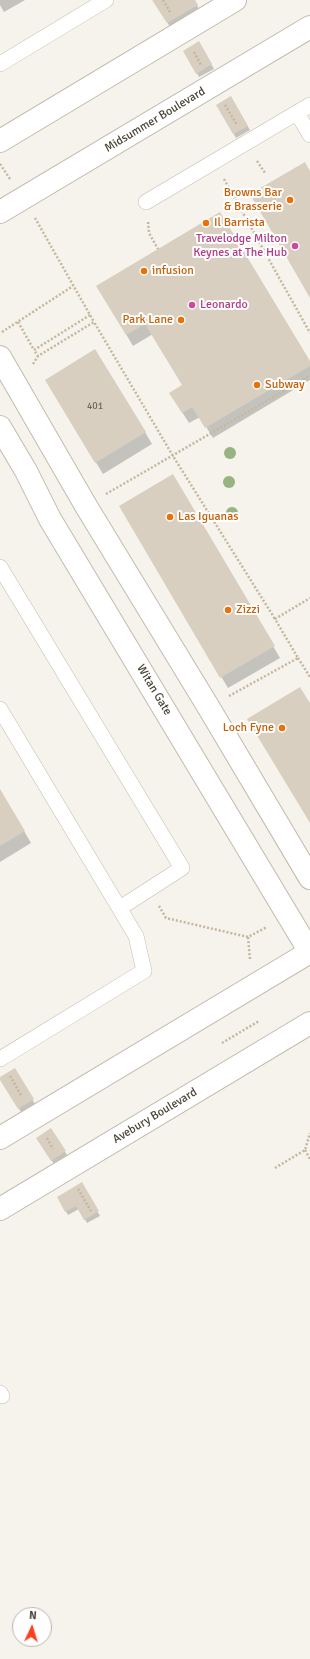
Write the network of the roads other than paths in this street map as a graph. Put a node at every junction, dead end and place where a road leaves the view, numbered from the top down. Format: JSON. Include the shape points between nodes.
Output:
{"nodes":[{"id":1,"x":106,"y":0,"type":"edge"},
{"id":2,"x":235,"y":0,"type":"edge"},
{"id":3,"x":310,"y":27,"type":"edge"},
{"id":4,"x":0,"y":64,"type":"edge"},
{"id":5,"x":310,"y":105,"type":"edge"},
{"id":6,"x":297,"y":113,"type":"junction"},
{"id":7,"x":310,"y":135,"type":"edge"},
{"id":8,"x":0,"y":141,"type":"edge"},
{"id":9,"x":146,"y":202,"type":"road end"},
{"id":10,"x":0,"y":212,"type":"edge"},
{"id":11,"x":0,"y":357,"type":"edge"},
{"id":12,"x":0,"y":427,"type":"edge"},
{"id":13,"x":0,"y":567,"type":"edge"},
{"id":14,"x":0,"y":709,"type":"edge"},
{"id":15,"x":310,"y":878,"type":"edge"},
{"id":16,"x":120,"y":908,"type":"junction"},
{"id":17,"x":310,"y":952,"type":"edge"},
{"id":18,"x":310,"y":1023,"type":"edge"},
{"id":19,"x":0,"y":1059,"type":"edge"},
{"id":20,"x":0,"y":1138,"type":"edge"},
{"id":21,"x":0,"y":1209,"type":"edge"}],
"edges":[{"from":1,"to":4,"type":"lane"},
{"from":2,"to":8,"type":"street"},
{"from":3,"to":10,"type":"street","name":"Midsummer Boulevard"},
{"from":5,"to":6,"type":"lane"},
{"from":6,"to":7,"type":"lane"},
{"from":6,"to":9,"type":"lane"},
{"from":11,"to":15,"type":"street","via":[[86,506]]},
{"from":12,"to":17,"type":"street","name":"Witan Gate","via":[[50,519]]},
{"from":13,"to":16,"type":"lane","via":[[182,868]]},
{"from":14,"to":16,"type":"lane"},
{"from":16,"to":19,"type":"lane","via":[[136,936],[144,971]]},
{"from":17,"to":20,"type":"street"},
{"from":18,"to":21,"type":"street","name":"Avebury Boulevard"}]}
